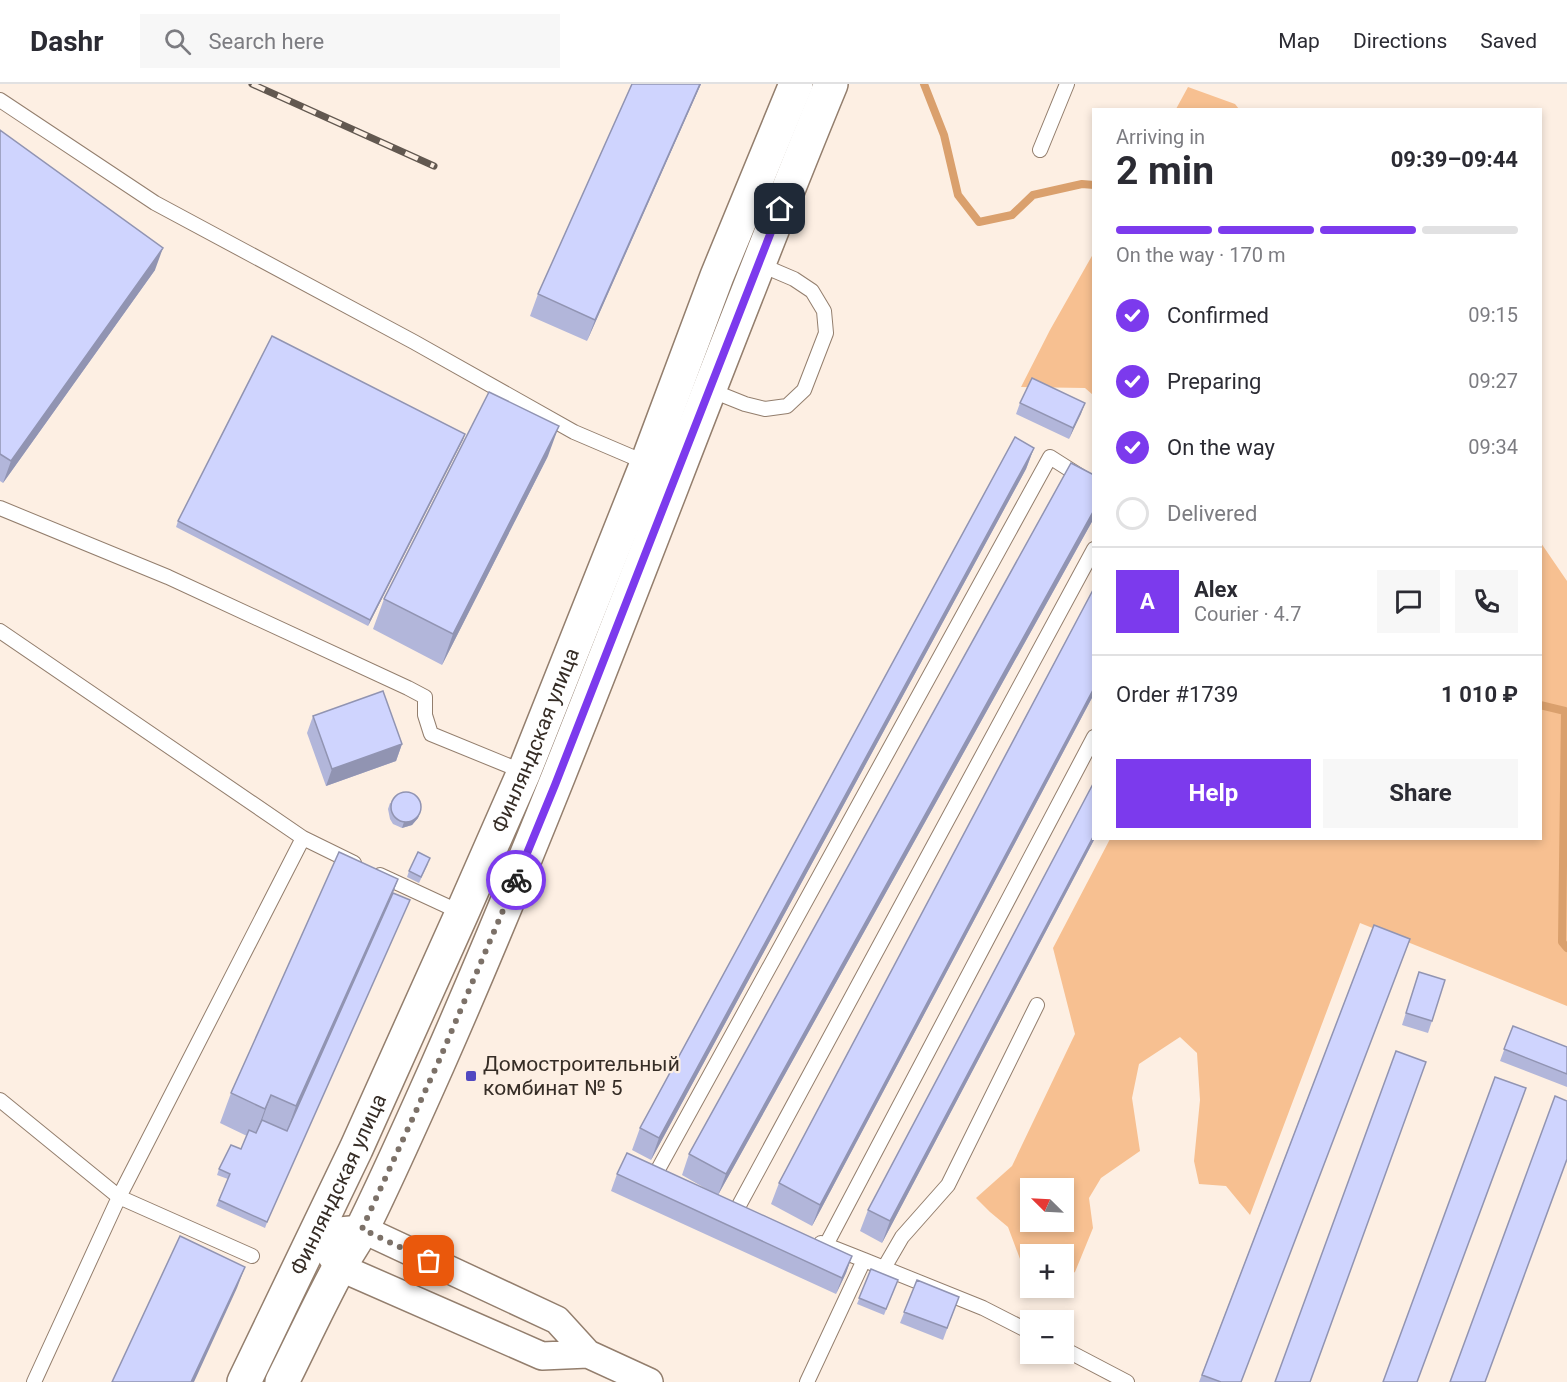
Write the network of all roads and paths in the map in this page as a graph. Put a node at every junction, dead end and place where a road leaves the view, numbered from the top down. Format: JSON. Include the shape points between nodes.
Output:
{"nodes":[{"id":1,"x":796,"y":84,"type":"edge"},
{"id":2,"x":831,"y":84,"type":"edge"},
{"id":3,"x":1067,"y":84,"type":"edge"},
{"id":4,"x":0,"y":100,"type":"edge"},
{"id":5,"x":1040,"y":150,"type":"dead end"},
{"id":6,"x":758,"y":263,"type":"junction"},
{"id":7,"x":710,"y":390,"type":"junction"},
{"id":8,"x":661,"y":469,"type":"junction"},
{"id":9,"x":1092,"y":484,"type":"edge"},
{"id":10,"x":0,"y":508,"type":"edge"},
{"id":11,"x":1092,"y":553,"type":"edge"},
{"id":12,"x":0,"y":631,"type":"edge"},
{"id":13,"x":1092,"y":741,"type":"edge"},
{"id":14,"x":539,"y":779,"type":"junction"},
{"id":15,"x":303,"y":838,"type":"junction"},
{"id":16,"x":462,"y":913,"type":"junction"},
{"id":17,"x":1037,"y":1005,"type":"dead end"},
{"id":18,"x":0,"y":1100,"type":"edge"},
{"id":19,"x":675,"y":1184,"type":"edge"},
{"id":20,"x":119,"y":1197,"type":"junction"},
{"id":21,"x":737,"y":1211,"type":"edge"},
{"id":22,"x":362,"y":1229,"type":"junction"},
{"id":23,"x":316,"y":1233,"type":"junction"},
{"id":24,"x":804,"y":1237,"type":"edge"},
{"id":25,"x":826,"y":1245,"type":"junction"},
{"id":26,"x":252,"y":1256,"type":"dead end"},
{"id":27,"x":864,"y":1260,"type":"junction"},
{"id":28,"x":339,"y":1267,"type":"junction"},
{"id":29,"x":884,"y":1268,"type":"junction"},
{"id":30,"x":1020,"y":1327,"type":"edge"},
{"id":31,"x":588,"y":1354,"type":"junction"},
{"id":32,"x":1074,"y":1354,"type":"edge"},
{"id":33,"x":34,"y":1382,"type":"edge"},
{"id":34,"x":244,"y":1382,"type":"edge"},
{"id":35,"x":282,"y":1382,"type":"edge"},
{"id":36,"x":649,"y":1382,"type":"edge"},
{"id":37,"x":807,"y":1382,"type":"edge"},
{"id":38,"x":1127,"y":1382,"type":"edge"}],
"edges":[{"from":1,"to":8,"type":"street","name":"Финляндская улица","via":[[717,276]]},
{"from":2,"to":6,"type":"street","name":"Финляндская улица"},
{"from":3,"to":5,"type":"lane"},
{"from":4,"to":8,"type":"lane","via":[[155,203],[574,432]]},
{"from":6,"to":7,"type":"street","name":"Финляндская улица"},
{"from":6,"to":7,"type":"lane","via":[[812,291],[824,311],[823,343],[804,390],[787,406],[765,409]]},
{"from":7,"to":8,"type":"street","name":"Финляндская улица"},
{"from":8,"to":14,"type":"street","name":"Финляндская улица"},
{"from":9,"to":19,"type":"lane","via":[[1050,457],[655,1175]]},
{"from":10,"to":14,"type":"lane","via":[[168,577],[408,688],[425,697],[431,734]]},
{"from":11,"to":21,"type":"lane"},
{"from":12,"to":15,"type":"lane"},
{"from":13,"to":25,"type":"lane"},
{"from":14,"to":16,"type":"street","name":"Финляндская улица"},
{"from":14,"to":22,"type":"street","name":"Финляндская улица","via":[[443,1052]]},
{"from":15,"to":16,"type":"lane"},
{"from":15,"to":20,"type":"lane"},
{"from":16,"to":23,"type":"street","name":"Финляндская улица"},
{"from":17,"to":29,"type":"lane","via":[[948,1185],[902,1237]]},
{"from":18,"to":20,"type":"lane"},
{"from":20,"to":26,"type":"lane"},
{"from":20,"to":33,"type":"lane"},
{"from":22,"to":23,"type":"street"},
{"from":22,"to":28,"type":"street","name":"Финляндская улица"},
{"from":22,"to":31,"type":"street","via":[[557,1320]]},
{"from":23,"to":28,"type":"street"},
{"from":23,"to":34,"type":"street","name":"Финляндская улица"},
{"from":24,"to":25,"type":"lane"},
{"from":25,"to":27,"type":"lane"},
{"from":27,"to":29,"type":"lane"},
{"from":27,"to":37,"type":"lane"},
{"from":28,"to":31,"type":"street","via":[[542,1356]]},
{"from":28,"to":35,"type":"street","name":"Финляндская улица"},
{"from":29,"to":30,"type":"lane"},
{"from":31,"to":36,"type":"street"},
{"from":32,"to":38,"type":"lane"}]}
